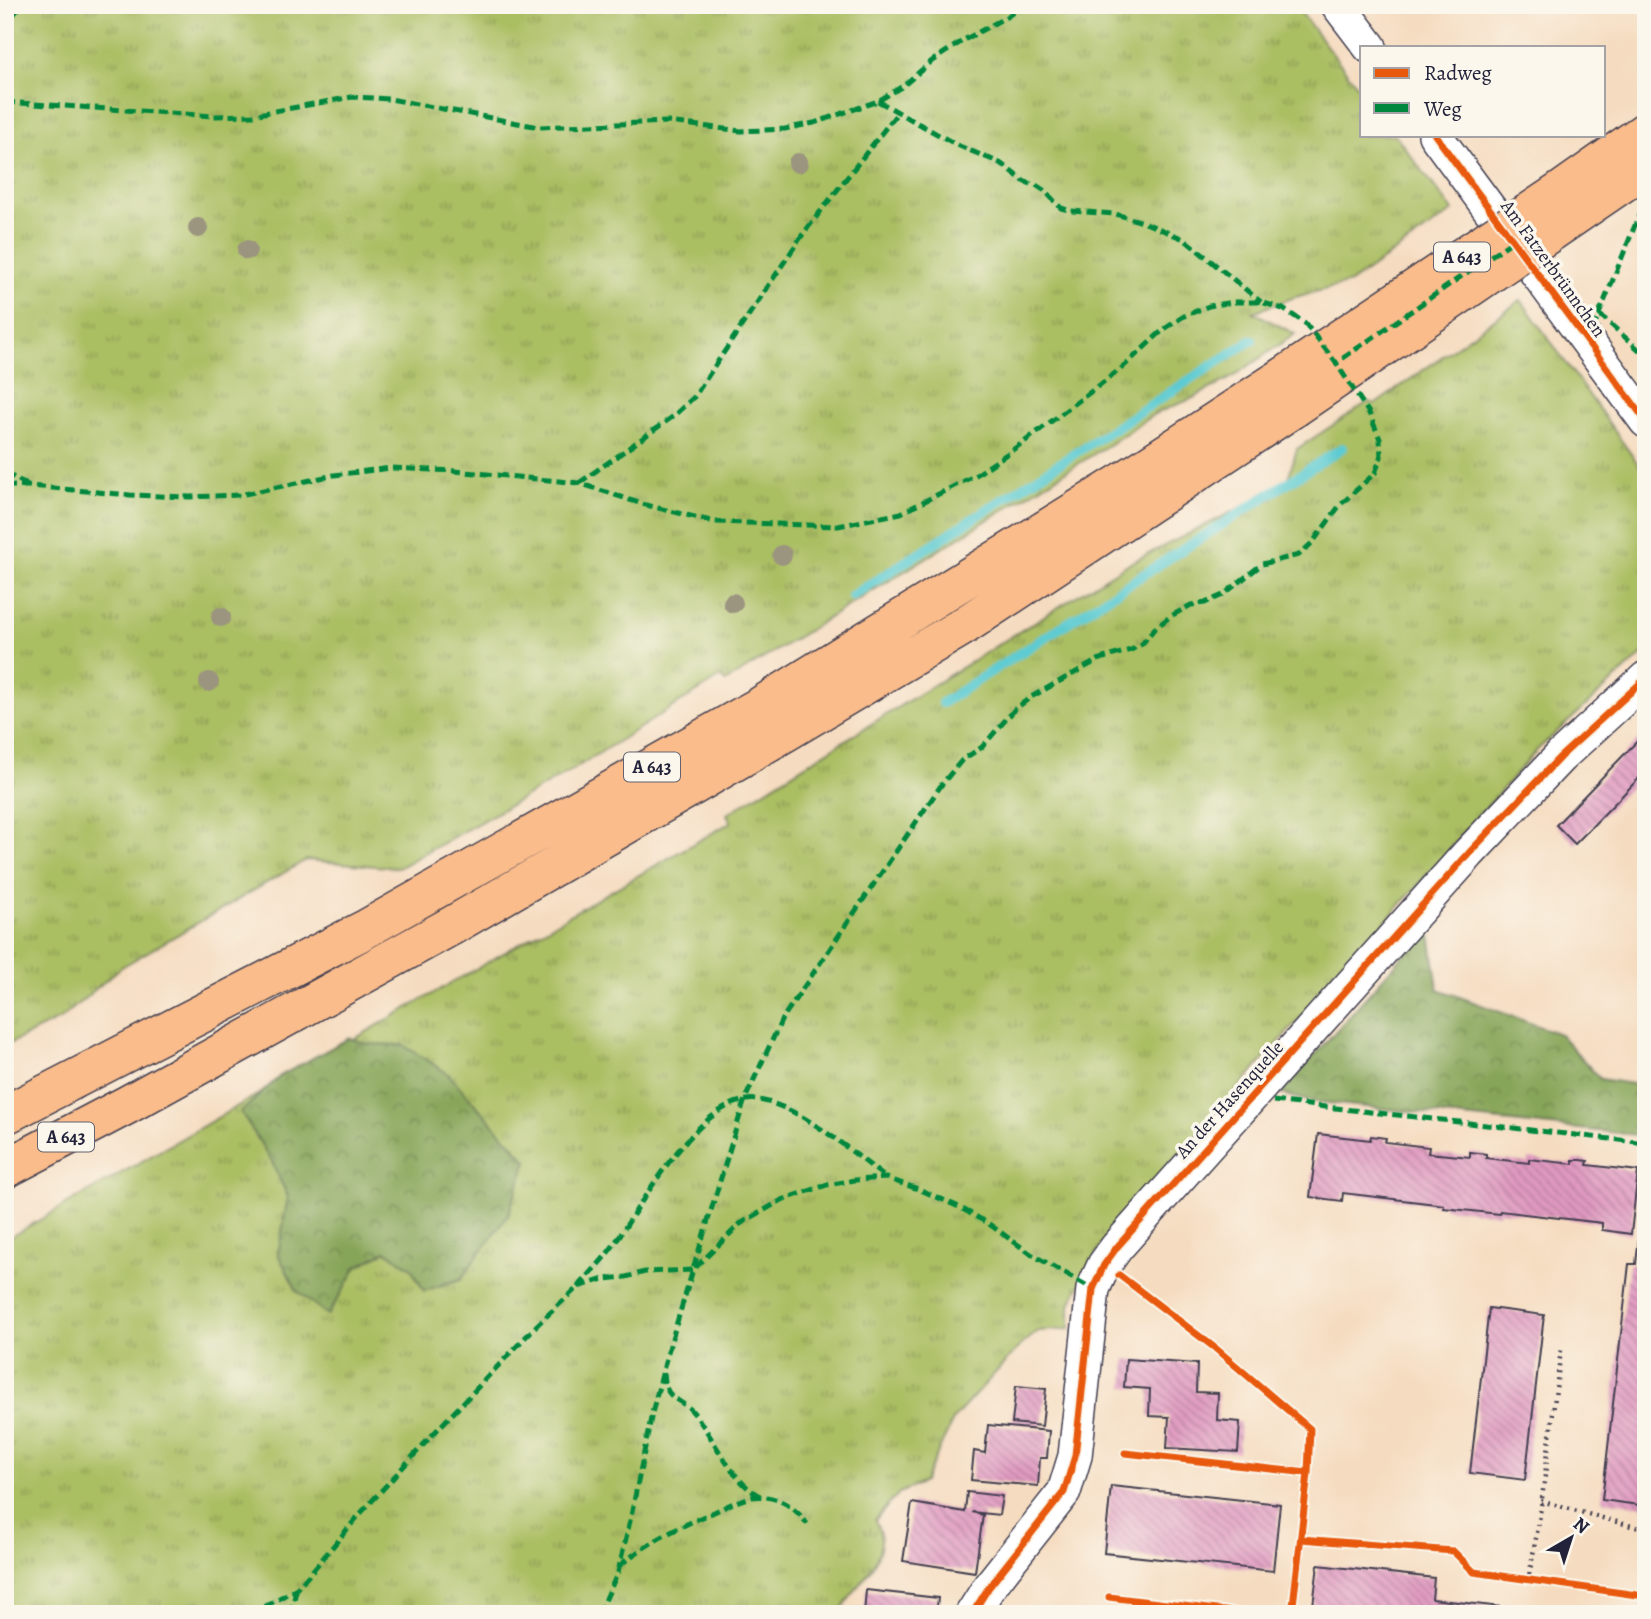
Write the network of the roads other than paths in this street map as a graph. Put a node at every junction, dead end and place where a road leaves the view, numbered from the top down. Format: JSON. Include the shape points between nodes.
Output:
{"nodes":[{"id":1,"x":1338,"y":5,"type":"edge"},
{"id":2,"x":1369,"y":46,"type":"edge"},
{"id":3,"x":1646,"y":131,"type":"edge"},
{"id":4,"x":1436,"y":136,"type":"edge"},
{"id":5,"x":1646,"y":167,"type":"edge"},
{"id":6,"x":1286,"y":395,"type":"junction"},
{"id":7,"x":1646,"y":421,"type":"edge"},
{"id":8,"x":1646,"y":678,"type":"edge"},
{"id":9,"x":5,"y":1115,"type":"edge"},
{"id":10,"x":5,"y":1169,"type":"edge"},
{"id":11,"x":972,"y":1614,"type":"edge"}],
"edges":[{"from":1,"to":2,"type":"street"},
{"from":3,"to":6,"type":"highway","number":"A 643","bridge":true},
{"from":4,"to":7,"type":"street","name":"Am Fatzerbrünnchen"},
{"from":5,"to":6,"type":"highway","number":"A 643","bridge":true},
{"from":6,"to":9,"type":"highway","number":"A 643","via":[[1124,481],[750,711],[364,930]]},
{"from":6,"to":10,"type":"highway","number":"A 643","via":[[962,627],[440,932]]},
{"from":8,"to":11,"type":"street","name":"An der Hasenquelle","via":[[1560,757],[1469,853],[1104,1265],[1093,1289],[1075,1456],[1064,1492]]}]}
